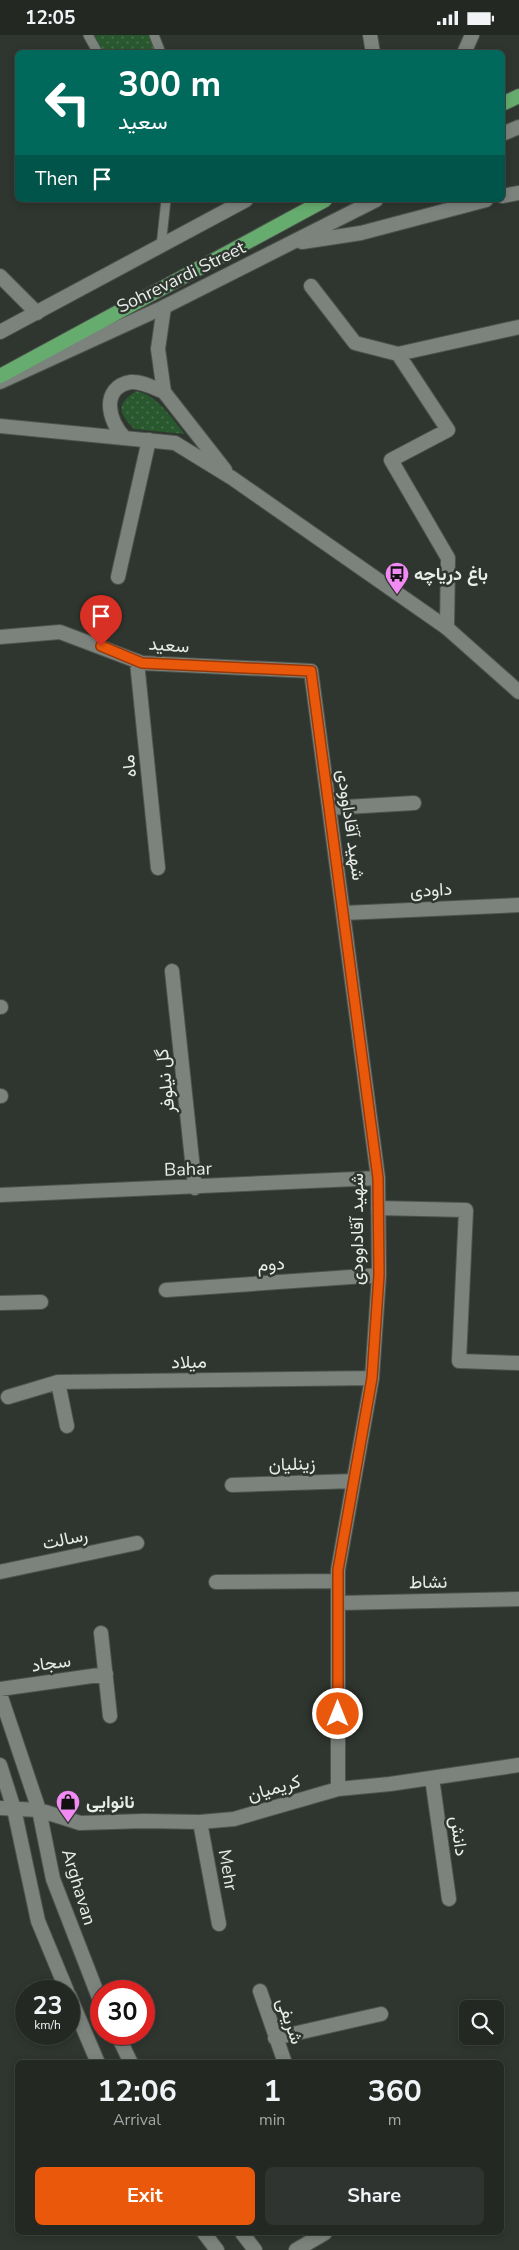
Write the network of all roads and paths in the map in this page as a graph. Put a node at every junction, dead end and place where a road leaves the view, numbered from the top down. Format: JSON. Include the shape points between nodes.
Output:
{"nodes":[{"id":1,"x":88,"y":35,"type":"edge"},
{"id":2,"x":154,"y":35,"type":"edge"},
{"id":3,"x":370,"y":35,"type":"edge"},
{"id":4,"x":472,"y":35,"type":"edge"},
{"id":5,"x":96,"y":50,"type":"edge"},
{"id":6,"x":160,"y":50,"type":"edge"},
{"id":7,"x":373,"y":50,"type":"edge"},
{"id":8,"x":465,"y":50,"type":"edge"},
{"id":9,"x":519,"y":96,"type":"edge"},
{"id":10,"x":505,"y":103,"type":"edge"},
{"id":11,"x":519,"y":127,"type":"edge"},
{"id":12,"x":505,"y":133,"type":"edge"},
{"id":13,"x":519,"y":193,"type":"edge"},
{"id":14,"x":505,"y":195,"type":"edge"},
{"id":15,"x":166,"y":202,"type":"edge"},
{"id":16,"x":242,"y":202,"type":"edge"},
{"id":17,"x":321,"y":202,"type":"edge"},
{"id":18,"x":372,"y":202,"type":"edge"},
{"id":19,"x":478,"y":202,"type":"edge"},
{"id":20,"x":289,"y":244,"type":"junction"},
{"id":21,"x":161,"y":246,"type":"junction"},
{"id":22,"x":0,"y":275,"type":"edge"},
{"id":23,"x":311,"y":286,"type":"dead end"},
{"id":24,"x":164,"y":307,"type":"junction"},
{"id":25,"x":37,"y":313,"type":"junction"},
{"id":26,"x":519,"y":327,"type":"edge"},
{"id":27,"x":0,"y":332,"type":"edge"},
{"id":28,"x":398,"y":354,"type":"junction"},
{"id":29,"x":0,"y":376,"type":"edge"},
{"id":30,"x":0,"y":383,"type":"edge"},
{"id":31,"x":164,"y":392,"type":"junction"},
{"id":32,"x":0,"y":426,"type":"edge"},
{"id":33,"x":125,"y":438,"type":"junction"},
{"id":34,"x":149,"y":440,"type":"junction"},
{"id":35,"x":232,"y":478,"type":"junction"},
{"id":36,"x":118,"y":577,"type":"dead end"},
{"id":37,"x":447,"y":629,"type":"junction"},
{"id":38,"x":0,"y":637,"type":"edge"},
{"id":39,"x":137,"y":661,"type":"junction"},
{"id":40,"x":311,"y":671,"type":"joint"},
{"id":41,"x":519,"y":692,"type":"edge"},
{"id":42,"x":414,"y":803,"type":"dead end"},
{"id":43,"x":329,"y":808,"type":"junction"},
{"id":44,"x":158,"y":867,"type":"dead end"},
{"id":45,"x":519,"y":905,"type":"edge"},
{"id":46,"x":344,"y":913,"type":"junction"},
{"id":47,"x":172,"y":971,"type":"dead end"},
{"id":48,"x":378,"y":1178,"type":"junction"},
{"id":49,"x":195,"y":1187,"type":"junction"},
{"id":50,"x":0,"y":1195,"type":"edge"},
{"id":51,"x":378,"y":1208,"type":"junction"},
{"id":52,"x":379,"y":1275,"type":"junction"},
{"id":53,"x":166,"y":1290,"type":"dead end"},
{"id":54,"x":41,"y":1302,"type":"dead end"},
{"id":55,"x":0,"y":1303,"type":"edge"},
{"id":56,"x":519,"y":1363,"type":"edge"},
{"id":57,"x":372,"y":1378,"type":"junction"},
{"id":58,"x":58,"y":1382,"type":"junction"},
{"id":59,"x":8,"y":1397,"type":"dead end"},
{"id":60,"x":67,"y":1426,"type":"dead end"},
{"id":61,"x":354,"y":1481,"type":"junction"},
{"id":62,"x":232,"y":1485,"type":"dead end"},
{"id":63,"x":138,"y":1543,"type":"dead end"},
{"id":64,"x":0,"y":1572,"type":"edge"},
{"id":65,"x":216,"y":1581,"type":"dead end"},
{"id":66,"x":338,"y":1581,"type":"junction"},
{"id":67,"x":519,"y":1599,"type":"edge"},
{"id":68,"x":338,"y":1603,"type":"junction"},
{"id":69,"x":101,"y":1633,"type":"dead end"},
{"id":70,"x":106,"y":1674,"type":"junction"},
{"id":71,"x":0,"y":1689,"type":"edge"},
{"id":72,"x":0,"y":1695,"type":"edge"},
{"id":73,"x":110,"y":1716,"type":"dead end"},
{"id":74,"x":0,"y":1765,"type":"edge"},
{"id":75,"x":519,"y":1765,"type":"edge"},
{"id":76,"x":432,"y":1778,"type":"junction"},
{"id":77,"x":338,"y":1789,"type":"junction"},
{"id":78,"x":0,"y":1808,"type":"edge"},
{"id":79,"x":14,"y":1809,"type":"junction"},
{"id":80,"x":39,"y":1811,"type":"junction"},
{"id":81,"x":200,"y":1822,"type":"junction"},
{"id":82,"x":449,"y":1899,"type":"dead end"},
{"id":83,"x":218,"y":1924,"type":"dead end"},
{"id":84,"x":63,"y":1980,"type":"edge"},
{"id":85,"x":91,"y":1980,"type":"edge"},
{"id":86,"x":260,"y":1991,"type":"dead end"},
{"id":87,"x":381,"y":2014,"type":"dead end"},
{"id":88,"x":80,"y":2021,"type":"edge"},
{"id":89,"x":275,"y":2038,"type":"junction"},
{"id":90,"x":122,"y":2045,"type":"edge"},
{"id":91,"x":97,"y":2060,"type":"edge"},
{"id":92,"x":130,"y":2060,"type":"edge"},
{"id":93,"x":284,"y":2060,"type":"edge"},
{"id":94,"x":206,"y":2235,"type":"edge"},
{"id":95,"x":244,"y":2235,"type":"edge"},
{"id":96,"x":322,"y":2235,"type":"edge"},
{"id":97,"x":217,"y":2250,"type":"edge"},
{"id":98,"x":255,"y":2250,"type":"edge"},
{"id":99,"x":296,"y":2250,"type":"edge"}],
"edges":[{"from":1,"to":5,"type":"lane"},
{"from":2,"to":6,"type":"lane"},
{"from":3,"to":7,"type":"street"},
{"from":4,"to":8,"type":"street"},
{"from":9,"to":10,"type":"highway"},
{"from":11,"to":12,"type":"street"},
{"from":13,"to":14,"type":"street"},
{"from":15,"to":21,"type":"lane"},
{"from":16,"to":21,"type":"street","name":"Sohrevardi Street"},
{"from":17,"to":29,"type":"highway"},
{"from":18,"to":20,"type":"street","name":"Sohrevardi Street"},
{"from":19,"to":20,"type":"street","via":[[361,233]]},
{"from":20,"to":24,"type":"street","name":"Sohrevardi Street"},
{"from":21,"to":25,"type":"street","name":"Sohrevardi Street"},
{"from":22,"to":25,"type":"street"},
{"from":23,"to":28,"type":"street","via":[[355,343]]},
{"from":24,"to":30,"type":"street","name":"Sohrevardi Street"},
{"from":24,"to":31,"type":"street","via":[[158,349]]},
{"from":25,"to":27,"type":"street","name":"Sohrevardi Street"},
{"from":26,"to":28,"type":"street"},
{"from":28,"to":37,"type":"street","via":[[448,429],[391,460],[448,559]]},
{"from":31,"to":33,"type":"street","via":[[139,382],[123,385],[115,392],[110,399],[110,415]]},
{"from":31,"to":35,"type":"street"},
{"from":32,"to":33,"type":"street"},
{"from":33,"to":34,"type":"street"},
{"from":34,"to":35,"type":"street","via":[[175,443]]},
{"from":34,"to":36,"type":"street"},
{"from":35,"to":37,"type":"street"},
{"from":37,"to":41,"type":"street"},
{"from":38,"to":39,"type":"street","name":"سعید","via":[[60,632]]},
{"from":39,"to":40,"type":"street","name":"سعید"},
{"from":39,"to":44,"type":"street","name":"ماه"},
{"from":40,"to":43,"type":"street","name":"شهید آقاداوودی"},
{"from":42,"to":43,"type":"street"},
{"from":43,"to":46,"type":"street","name":"شهید آقاداوودی"},
{"from":45,"to":46,"type":"street","name":"داودی"},
{"from":46,"to":48,"type":"street","name":"شهید آقاداوودی"},
{"from":47,"to":49,"type":"street","name":"گل نیلوفر"},
{"from":48,"to":49,"type":"street","name":"Bahar"},
{"from":48,"to":51,"type":"street","name":"شهید آقاداوودی"},
{"from":49,"to":50,"type":"street","name":"Bahar"},
{"from":51,"to":52,"type":"street","name":"شهید آقاداوودی"},
{"from":51,"to":56,"type":"street","via":[[466,1210],[460,1361]]},
{"from":52,"to":53,"type":"street","name":"دوم"},
{"from":52,"to":57,"type":"street","name":"شهید آقاداوودی"},
{"from":54,"to":55,"type":"street"},
{"from":57,"to":58,"type":"street","name":"میلاد"},
{"from":57,"to":61,"type":"street","name":"شهید آقاداوودی"},
{"from":58,"to":59,"type":"street","name":"میلاد"},
{"from":58,"to":60,"type":"street"},
{"from":61,"to":62,"type":"street","name":"زینلیان"},
{"from":61,"to":66,"type":"street","name":"شهید آقاداوودی"},
{"from":63,"to":64,"type":"street","name":"رسالت"},
{"from":65,"to":66,"type":"street"},
{"from":66,"to":68,"type":"street","name":"شهید آقاداوودی"},
{"from":67,"to":68,"type":"street","name":"نشاط"},
{"from":68,"to":77,"type":"street","name":"شهید آقاداوودی"},
{"from":69,"to":70,"type":"street"},
{"from":70,"to":71,"type":"street","name":"سجاد"},
{"from":70,"to":73,"type":"street"},
{"from":72,"to":80,"type":"street","name":"Arghavan"},
{"from":74,"to":79,"type":"street"},
{"from":75,"to":76,"type":"street","name":"کریمیان"},
{"from":76,"to":77,"type":"street","name":"کریمیان"},
{"from":76,"to":82,"type":"street","name":"دانش"},
{"from":77,"to":81,"type":"street","name":"کریمیان","via":[[234,1819]]},
{"from":78,"to":79,"type":"street","name":"کریمیان"},
{"from":79,"to":80,"type":"street","name":"کریمیان"},
{"from":79,"to":84,"type":"street","via":[[38,1921]]},
{"from":80,"to":81,"type":"street","name":"کریمیان","via":[[80,1823]]},
{"from":80,"to":85,"type":"street","name":"Arghavan","via":[[53,1879]]},
{"from":81,"to":83,"type":"street","name":"Mehr"},
{"from":86,"to":89,"type":"street","name":"شریفی"},
{"from":87,"to":89,"type":"street"},
{"from":88,"to":91,"type":"street"},
{"from":89,"to":93,"type":"street","name":"شریفی"},
{"from":90,"to":92,"type":"street"},
{"from":94,"to":97,"type":"street"},
{"from":95,"to":98,"type":"street"},
{"from":96,"to":99,"type":"street"}]}
